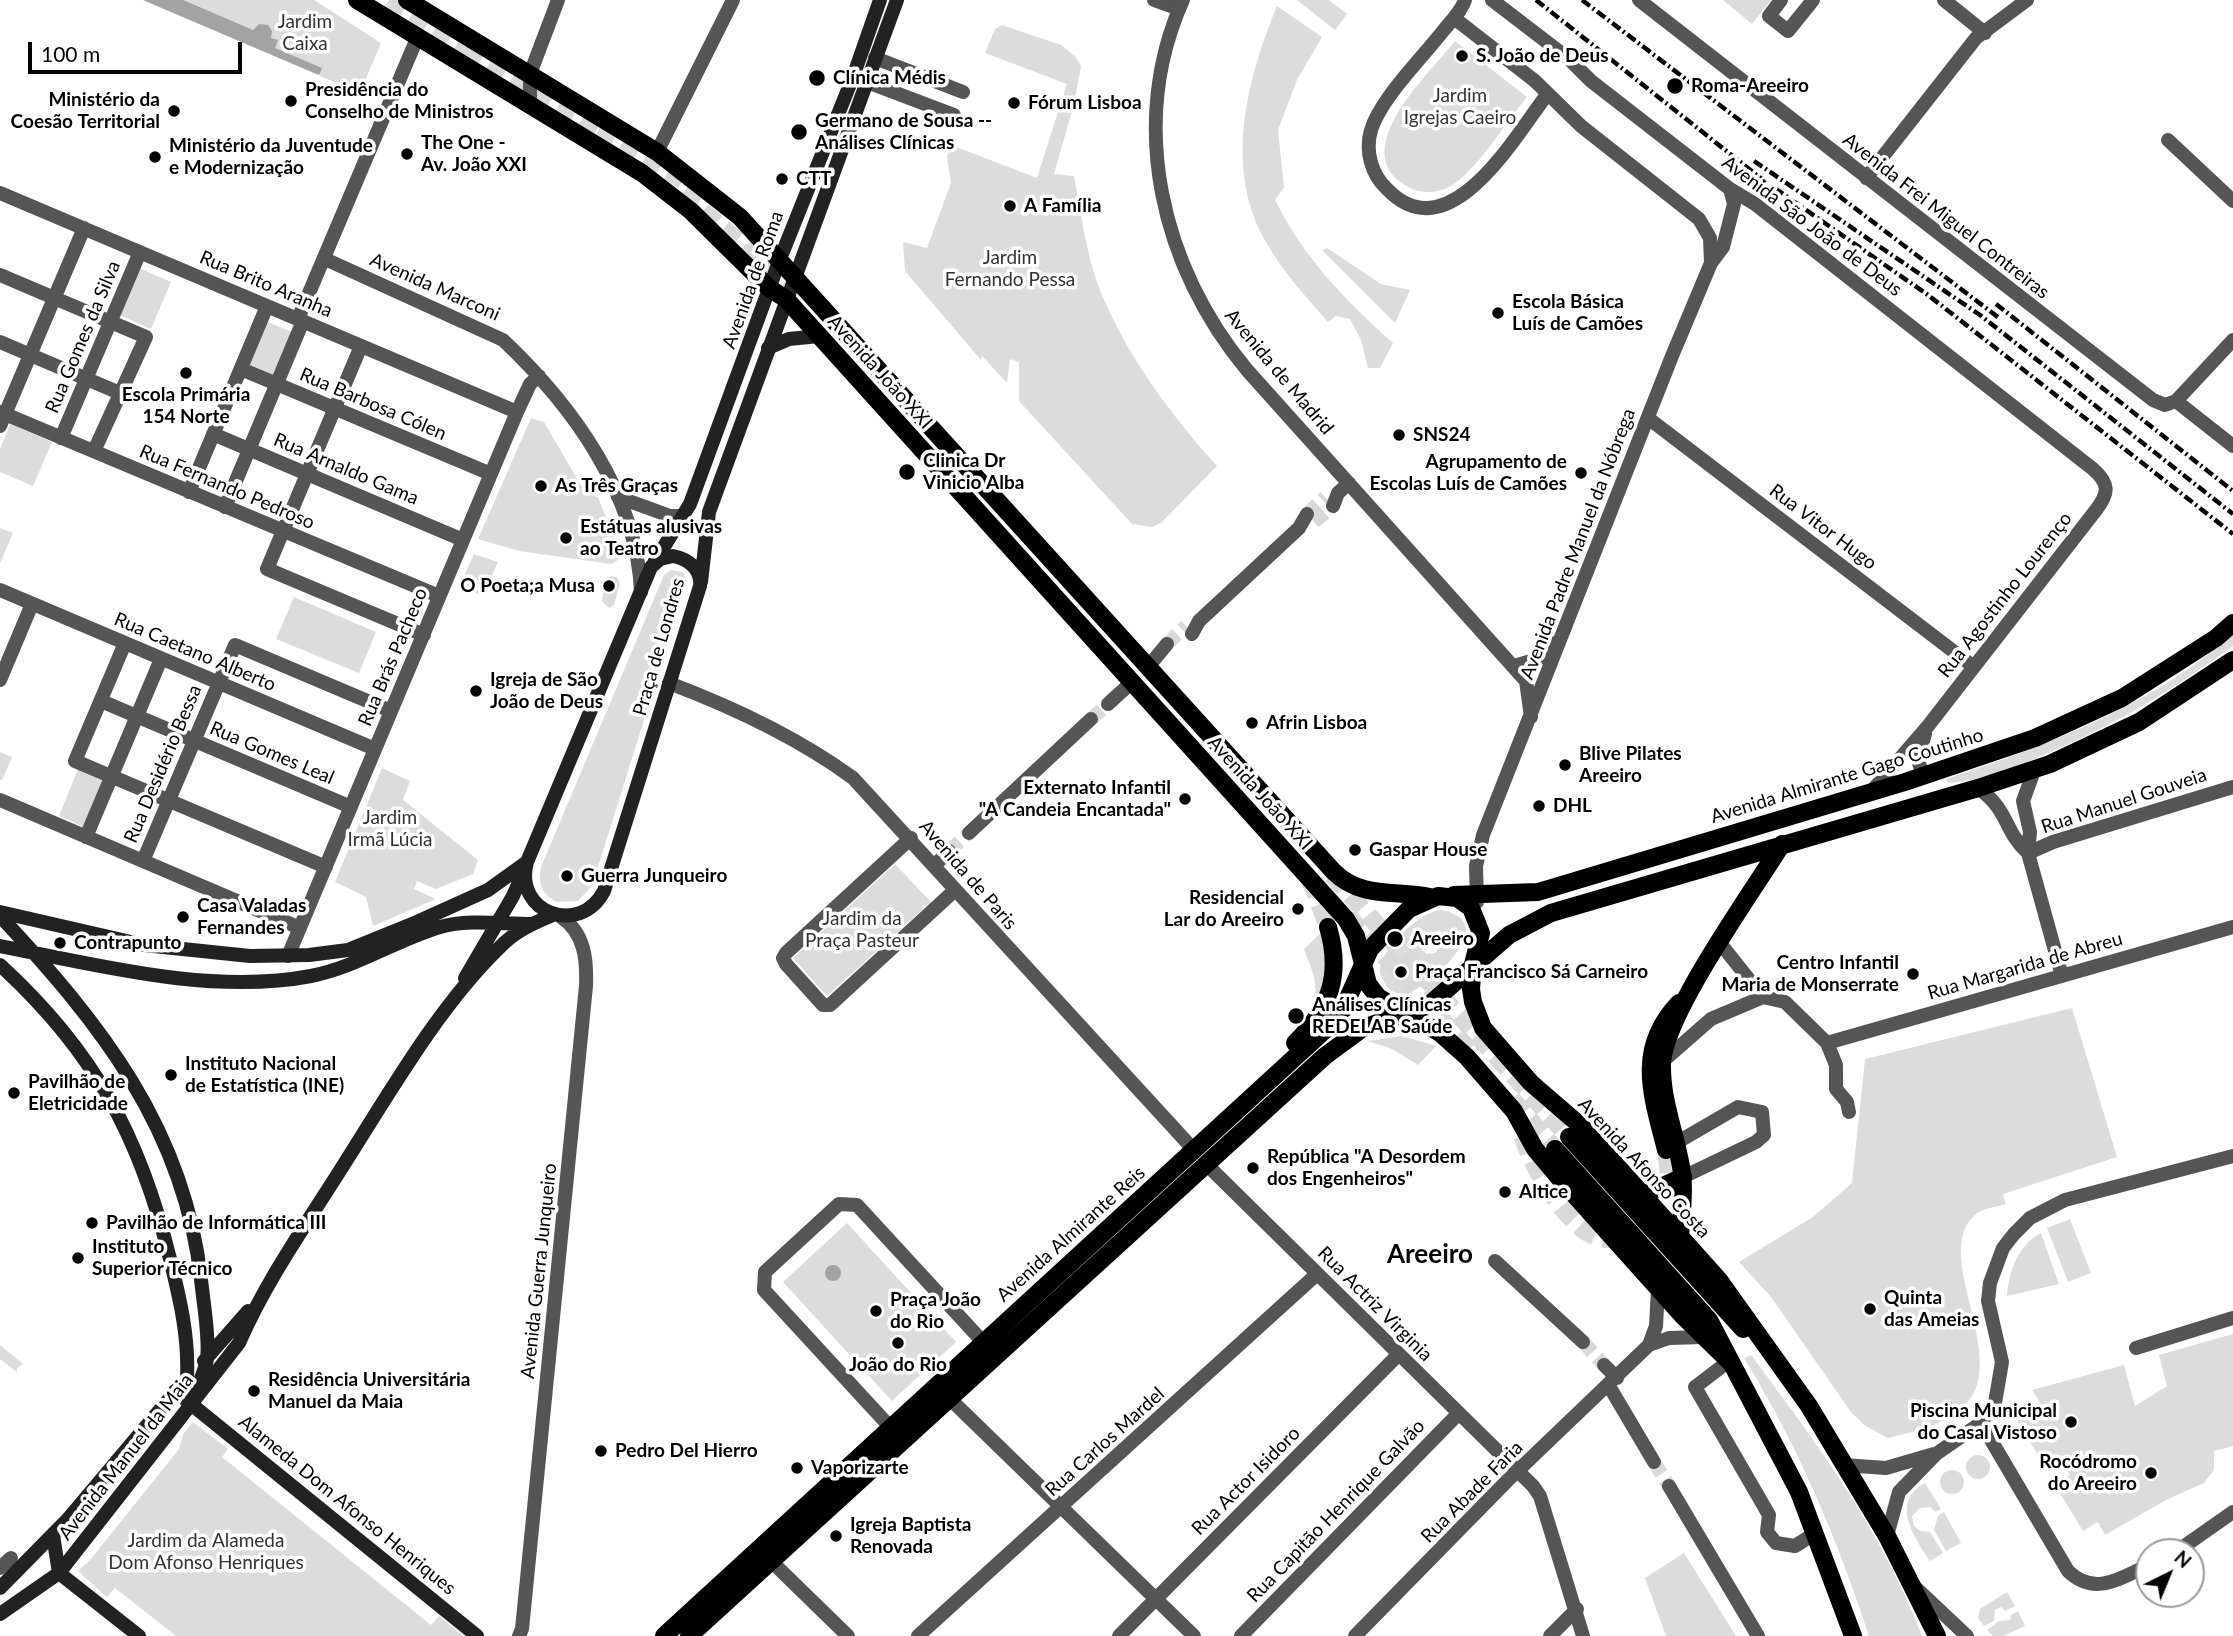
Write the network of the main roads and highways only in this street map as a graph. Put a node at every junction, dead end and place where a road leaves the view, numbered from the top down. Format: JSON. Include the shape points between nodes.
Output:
{"nodes":[{"id":1,"x":357,"y":0,"type":"edge"},
{"id":2,"x":407,"y":0,"type":"edge"},
{"id":3,"x":880,"y":0,"type":"edge"},
{"id":4,"x":897,"y":0,"type":"edge"},
{"id":5,"x":860,"y":80,"type":"junction"},
{"id":6,"x":657,"y":152,"type":"junction"},
{"id":7,"x":642,"y":173,"type":"junction"},
{"id":8,"x":780,"y":259,"type":"junction"},
{"id":9,"x":794,"y":275,"type":"junction"},
{"id":10,"x":769,"y":288,"type":"junction"},
{"id":11,"x":786,"y":299,"type":"junction"},
{"id":12,"x":819,"y":336,"type":"junction"},
{"id":13,"x":768,"y":348,"type":"junction"},
{"id":14,"x":651,"y":568,"type":"junction"},
{"id":15,"x":700,"y":586,"type":"junction"},
{"id":16,"x":2233,"y":623,"type":"edge"},
{"id":17,"x":2233,"y":660,"type":"edge"},
{"id":18,"x":1152,"y":663,"type":"junction"},
{"id":19,"x":1132,"y":682,"type":"junction"},
{"id":20,"x":1923,"y":776,"type":"junction"},
{"id":21,"x":1953,"y":794,"type":"junction"},
{"id":22,"x":1782,"y":844,"type":"junction"},
{"id":23,"x":527,"y":862,"type":"junction"},
{"id":24,"x":1439,"y":896,"type":"junction"},
{"id":25,"x":0,"y":914,"type":"edge"},
{"id":26,"x":557,"y":916,"type":"junction"},
{"id":27,"x":531,"y":923,"type":"junction"},
{"id":28,"x":495,"y":924,"type":"junction"},
{"id":29,"x":1328,"y":927,"type":"tunnel mouth"},
{"id":30,"x":0,"y":946,"type":"edge"},
{"id":31,"x":34,"y":952,"type":"junction"},
{"id":32,"x":1473,"y":964,"type":"junction"},
{"id":33,"x":0,"y":965,"type":"edge"},
{"id":34,"x":1363,"y":965,"type":"junction"},
{"id":35,"x":1691,"y":990,"type":"junction"},
{"id":36,"x":454,"y":999,"type":"junction"},
{"id":37,"x":1407,"y":1014,"type":"junction"},
{"id":38,"x":1257,"y":1093,"type":"junction"},
{"id":39,"x":1671,"y":1146,"type":"junction"},
{"id":40,"x":1200,"y":1157,"type":"junction"},
{"id":41,"x":1683,"y":1177,"type":"junction"},
{"id":42,"x":1643,"y":1195,"type":"junction"},
{"id":43,"x":1680,"y":1237,"type":"junction"},
{"id":44,"x":201,"y":1283,"type":"junction"},
{"id":45,"x":178,"y":1288,"type":"junction"},
{"id":46,"x":257,"y":1302,"type":"junction"},
{"id":47,"x":207,"y":1358,"type":"junction"},
{"id":48,"x":1729,"y":1361,"type":"junction"},
{"id":49,"x":1778,"y":1364,"type":"junction"},
{"id":50,"x":187,"y":1379,"type":"junction"},
{"id":51,"x":175,"y":1391,"type":"junction"},
{"id":52,"x":943,"y":1392,"type":"junction"},
{"id":53,"x":191,"y":1405,"type":"junction"},
{"id":54,"x":53,"y":1535,"type":"junction"},
{"id":55,"x":59,"y":1573,"type":"junction"},
{"id":56,"x":0,"y":1588,"type":"edge"},
{"id":57,"x":0,"y":1614,"type":"edge"},
{"id":58,"x":139,"y":1636,"type":"edge"},
{"id":59,"x":477,"y":1636,"type":"edge"},
{"id":60,"x":664,"y":1636,"type":"edge"},
{"id":61,"x":689,"y":1636,"type":"edge"},
{"id":62,"x":1853,"y":1636,"type":"edge"},
{"id":63,"x":1937,"y":1636,"type":"edge"}],
"edges":[{"from":1,"to":7,"type":"main road","name":"Avenida João XXI"},
{"from":2,"to":6,"type":"main road","name":"Avenida João XXI"},
{"from":3,"to":5,"type":"main road","name":"Avenida de Roma"},
{"from":4,"to":5,"type":"main road","name":"Avenida de Roma","via":[[875,58]]},
{"from":5,"to":8,"type":"main road","name":"Avenida de Roma"},
{"from":5,"to":9,"type":"main road","name":"Avenida de Roma"},
{"from":6,"to":7,"type":"main road"},
{"from":6,"to":8,"type":"main road","name":"Avenida João XXI","via":[[740,218]]},
{"from":7,"to":10,"type":"main road","name":"Avenida João XXI","via":[[724,240]]},
{"from":8,"to":9,"type":"main road","name":"Avenida João XXI"},
{"from":8,"to":10,"type":"main road","name":"Avenida de Roma"},
{"from":9,"to":11,"type":"main road","name":"Avenida de Roma"},
{"from":9,"to":18,"type":"main road","name":"Avenida João XXI"},
{"from":10,"to":11,"type":"main road","name":"Avenida João XXI"},
{"from":10,"to":14,"type":"main road","name":"Avenida de Roma","via":[[691,504]]},
{"from":11,"to":12,"type":"main road","name":"Avenida João XXI"},
{"from":11,"to":13,"type":"main road","name":"Avenida de Roma"},
{"from":12,"to":13,"type":"main road","via":[[789,339]]},
{"from":12,"to":19,"type":"main road","name":"Avenida João XXI"},
{"from":13,"to":15,"type":"main road","name":"Avenida de Roma","via":[[709,512]]},
{"from":14,"to":15,"type":"main road","name":"Praça de Londres","via":[[663,557],[682,558],[696,569]]},
{"from":14,"to":23,"type":"main road","name":"Praça de Londres"},
{"from":15,"to":26,"type":"main road","name":"Praça de Londres","via":[[604,891],[587,911]]},
{"from":16,"to":20,"type":"main road","name":"Avenida Almirante Gago Coutinho","via":[[2122,698],[2035,738]]},
{"from":17,"to":21,"type":"main road","via":[[2138,722],[2035,768]]},
{"from":18,"to":19,"type":"main road"},
{"from":18,"to":24,"type":"main road","name":"Avenida João XXI","via":[[1341,879],[1366,891]]},
{"from":19,"to":34,"type":"main road","name":"Avenida João XXI","via":[[1346,919]]},
{"from":20,"to":21,"type":"main road","via":[[1938,792]]},
{"from":20,"to":24,"type":"main road","name":"Avenida Almirante Gago Coutinho","via":[[1538,892]]},
{"from":21,"to":22,"type":"main road"},
{"from":22,"to":32,"type":"main road","via":[[1551,913],[1509,936]]},
{"from":22,"to":35,"type":"main road"},
{"from":23,"to":25,"type":"main road","via":[[488,890],[372,942],[337,952],[250,956],[134,943]]},
{"from":23,"to":26,"type":"main road","name":"Praça de Londres","via":[[529,894],[539,907]]},
{"from":23,"to":28,"type":"main road","name":"Avenida Manuel da Maia","via":[[513,897]]},
{"from":24,"to":32,"type":"main road","via":[[1462,900],[1478,919],[1481,933]]},
{"from":24,"to":34,"type":"main road","via":[[1409,909],[1377,939]]},
{"from":25,"to":31,"type":"main road"},
{"from":26,"to":27,"type":"main road","name":"Avenida Manuel da Maia"},
{"from":27,"to":28,"type":"main road"},
{"from":27,"to":36,"type":"main road","name":"Avenida Manuel da Maia","via":[[498,948]]},
{"from":28,"to":31,"type":"main road","via":[[442,926],[340,969],[280,979],[186,978]]},
{"from":28,"to":36,"type":"main road","name":"Avenida Manuel da Maia"},
{"from":29,"to":38,"type":"main road","via":[[1335,958],[1328,1000],[1312,1025],[1272,1066]]},
{"from":30,"to":31,"type":"main road"},
{"from":31,"to":44,"type":"main road","via":[[105,1038],[160,1131],[195,1230]]},
{"from":32,"to":37,"type":"main road","via":[[1436,999]]},
{"from":32,"to":42,"type":"main road","name":"Avenida Afonso Costa","via":[[1473,1002],[1483,1028]]},
{"from":33,"to":45,"type":"main road","via":[[70,1038],[117,1107],[152,1191]]},
{"from":34,"to":37,"type":"main road","via":[[1368,984],[1378,997]]},
{"from":34,"to":38,"type":"main road","name":"Avenida Almirante Reis","via":[[1340,1016]]},
{"from":35,"to":39,"type":"main road","via":[[1662,1062]]},
{"from":35,"to":39,"type":"main road","via":[[1666,1016],[1654,1038],[1650,1061],[1656,1109]]},
{"from":36,"to":46,"type":"main road","name":"Avenida Manuel da Maia"},
{"from":37,"to":40,"type":"main road","name":"Avenida Almirante Reis","via":[[1371,1024],[1343,1041]]},
{"from":37,"to":48,"type":"main road","name":"Avenida Afonso Costa","via":[[1440,1033],[1467,1057],[1514,1111],[1535,1149],[1560,1180]]},
{"from":38,"to":40,"type":"main road","name":"Avenida Almirante Reis"},
{"from":39,"to":41,"type":"main road"},
{"from":40,"to":52,"type":"main road","name":"Avenida Almirante Reis"},
{"from":40,"to":52,"type":"main road","name":"Avenida Almirante Reis","via":[[983,1342]]},
{"from":41,"to":42,"type":"main road"},
{"from":41,"to":43,"type":"main road"},
{"from":42,"to":43,"type":"main road","name":"Avenida Afonso Costa"},
{"from":43,"to":49,"type":"main road","name":"Avenida Afonso Costa","via":[[1720,1280]]},
{"from":44,"to":45,"type":"main road"},
{"from":44,"to":47,"type":"main road"},
{"from":45,"to":50,"type":"main road","via":[[187,1333]]},
{"from":46,"to":47,"type":"main road","name":"Avenida Manuel da Maia"},
{"from":46,"to":53,"type":"main road","name":"Avenida Manuel da Maia","via":[[239,1343]]},
{"from":47,"to":50,"type":"main road","name":"Avenida Manuel da Maia"},
{"from":47,"to":53,"type":"main road"},
{"from":48,"to":49,"type":"main road","name":"Avenida Afonso Costa","via":[[1709,1320],[1562,1143]]},
{"from":48,"to":62,"type":"main road","name":"Avenida Afonso Costa","via":[[1799,1492]]},
{"from":49,"to":63,"type":"main road","name":"Avenida Afonso Costa","via":[[1809,1406],[1887,1536]]},
{"from":50,"to":51,"type":"main road","name":"Avenida Manuel da Maia"},
{"from":51,"to":53,"type":"main road","name":"Alameda Dom Afonso Henriques"},
{"from":51,"to":54,"type":"main road","name":"Avenida Manuel da Maia"},
{"from":52,"to":60,"type":"main road","name":"Avenida Almirante Reis","via":[[891,1428]]},
{"from":52,"to":61,"type":"main road","name":"Avenida Almirante Reis"},
{"from":53,"to":55,"type":"main road","name":"Avenida Manuel da Maia"},
{"from":53,"to":59,"type":"main road","name":"Alameda Dom Afonso Henriques"},
{"from":54,"to":55,"type":"main road"},
{"from":54,"to":56,"type":"main road","name":"Avenida Manuel da Maia"},
{"from":55,"to":57,"type":"main road","name":"Avenida Manuel da Maia"},
{"from":55,"to":58,"type":"main road"}]}
